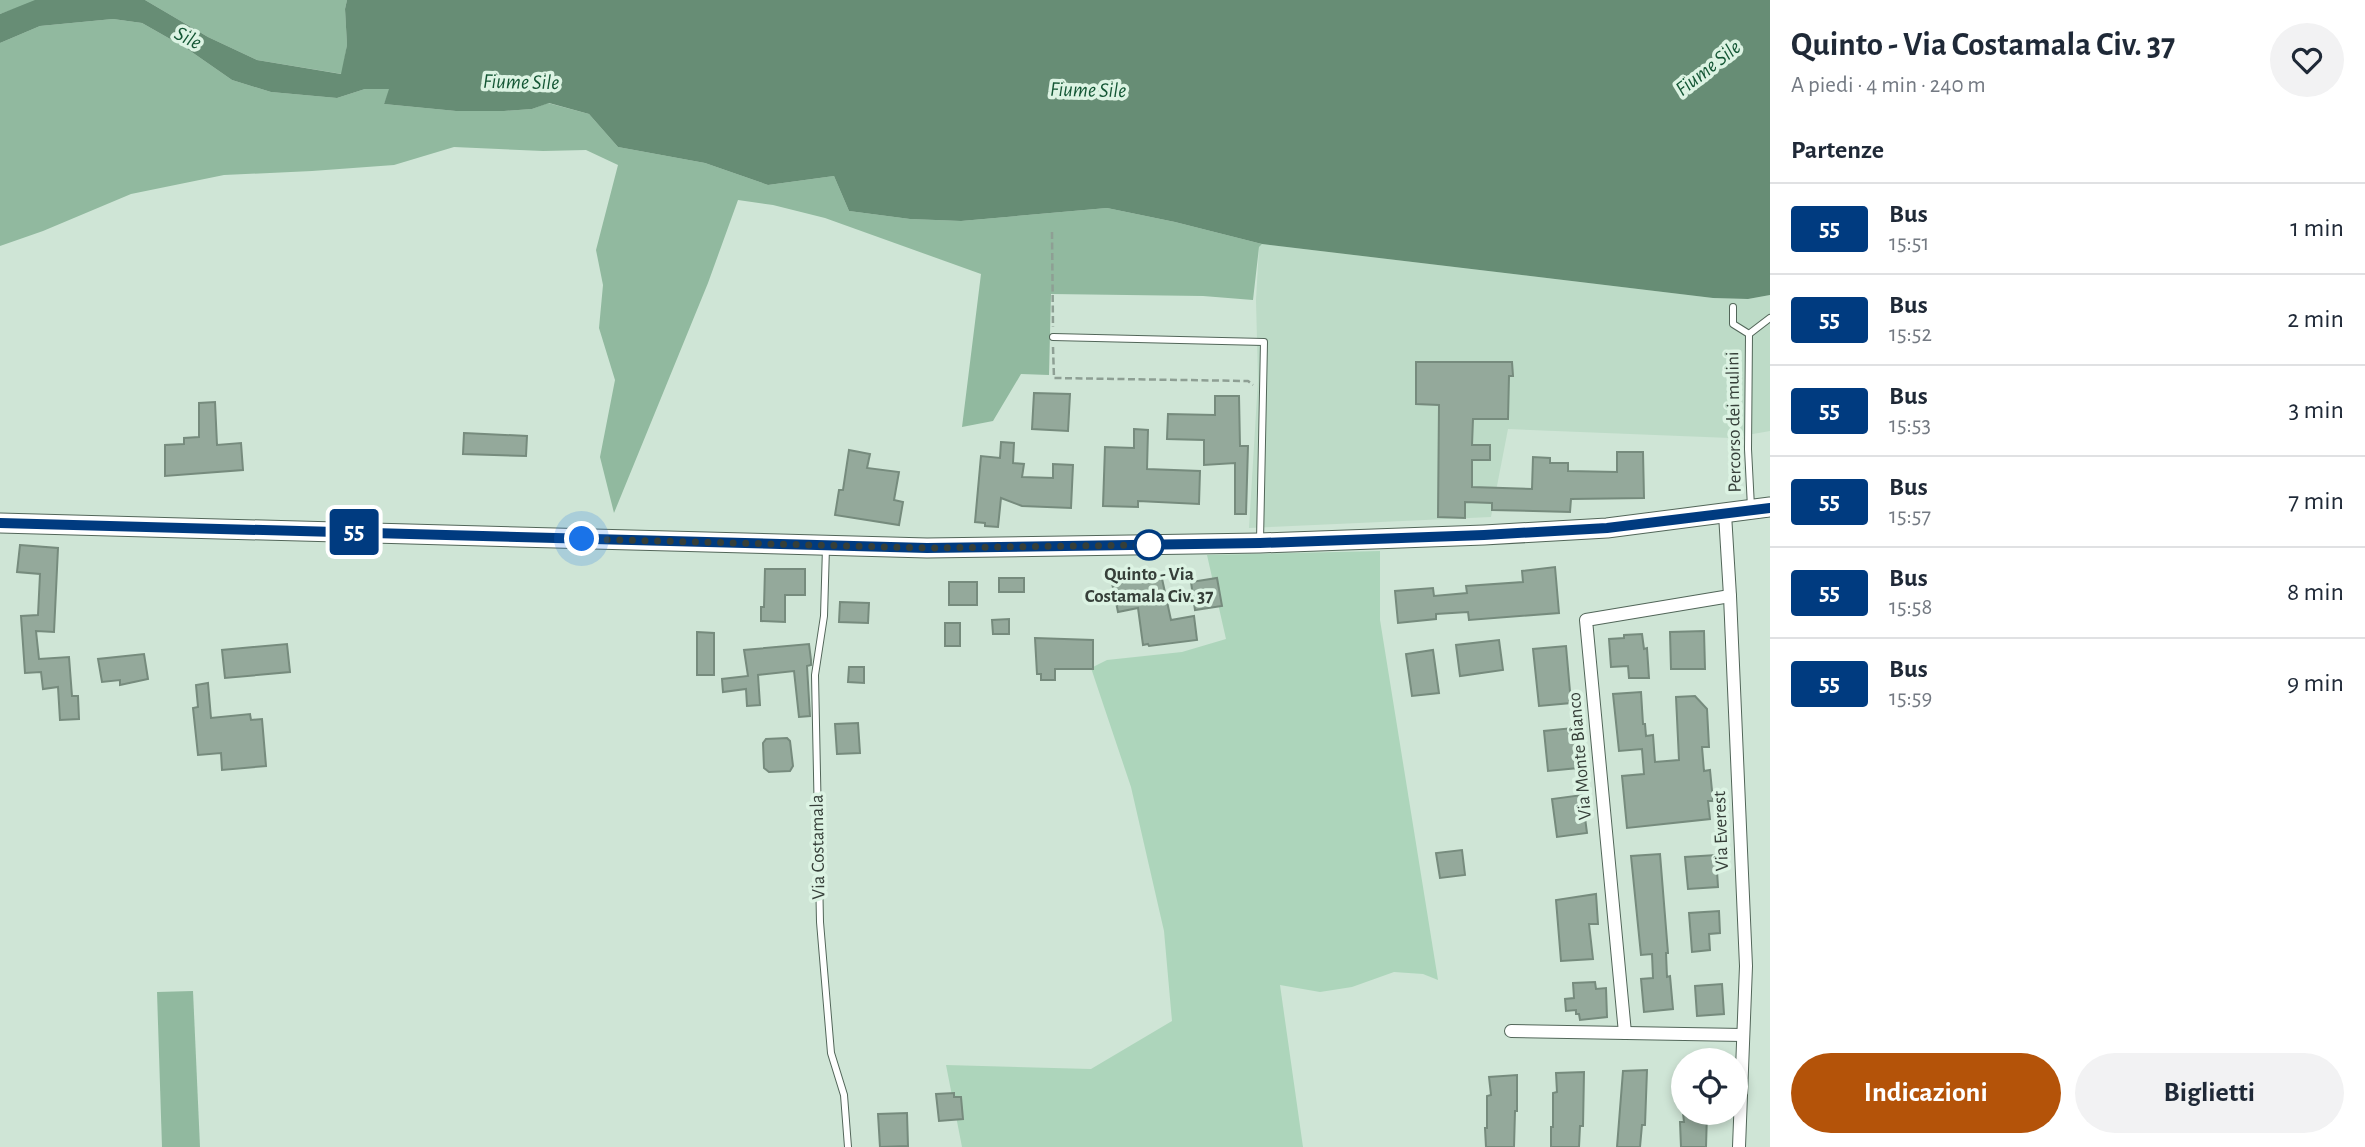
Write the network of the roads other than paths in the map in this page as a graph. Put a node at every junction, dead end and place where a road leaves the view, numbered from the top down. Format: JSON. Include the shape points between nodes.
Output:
{"nodes":[{"id":1,"x":1733,"y":307,"type":"dead end"},
{"id":2,"x":1770,"y":318,"type":"edge"},
{"id":3,"x":1749,"y":334,"type":"junction"},
{"id":4,"x":1053,"y":337,"type":"dead end"},
{"id":5,"x":1761,"y":509,"type":"edge"},
{"id":6,"x":1725,"y":514,"type":"junction"},
{"id":7,"x":0,"y":523,"type":"edge"},
{"id":8,"x":1260,"y":543,"type":"junction"},
{"id":9,"x":826,"y":546,"type":"junction"},
{"id":10,"x":1730,"y":596,"type":"junction"},
{"id":11,"x":1511,"y":1031,"type":"dead end"},
{"id":12,"x":1625,"y":1033,"type":"junction"},
{"id":13,"x":1743,"y":1035,"type":"junction"},
{"id":14,"x":848,"y":1147,"type":"edge"},
{"id":15,"x":1739,"y":1147,"type":"edge"}],
"edges":[{"from":1,"to":3,"type":"lane","via":[[1733,324]]},
{"from":2,"to":3,"type":"lane"},
{"from":3,"to":5,"type":"lane","name":"Percorso dei mulini","via":[[1748,449]]},
{"from":4,"to":8,"type":"lane","via":[[1264,342]]},
{"from":5,"to":6,"type":"main road"},
{"from":6,"to":8,"type":"main road","via":[[1511,534]]},
{"from":6,"to":10,"type":"street","name":"Via Everest"},
{"from":7,"to":9,"type":"main road"},
{"from":8,"to":9,"type":"main road"},
{"from":9,"to":14,"type":"lane","name":"Via Costamala","via":[[824,616],[815,675],[820,922],[831,1053],[844,1095]]},
{"from":10,"to":12,"type":"street","name":"Via Monte Bianco","via":[[1586,620]]},
{"from":10,"to":13,"type":"street","name":"Via Everest","via":[[1746,965]]},
{"from":11,"to":12,"type":"street"},
{"from":12,"to":13,"type":"street"},
{"from":13,"to":15,"type":"street","name":"Via Everest"}]}
